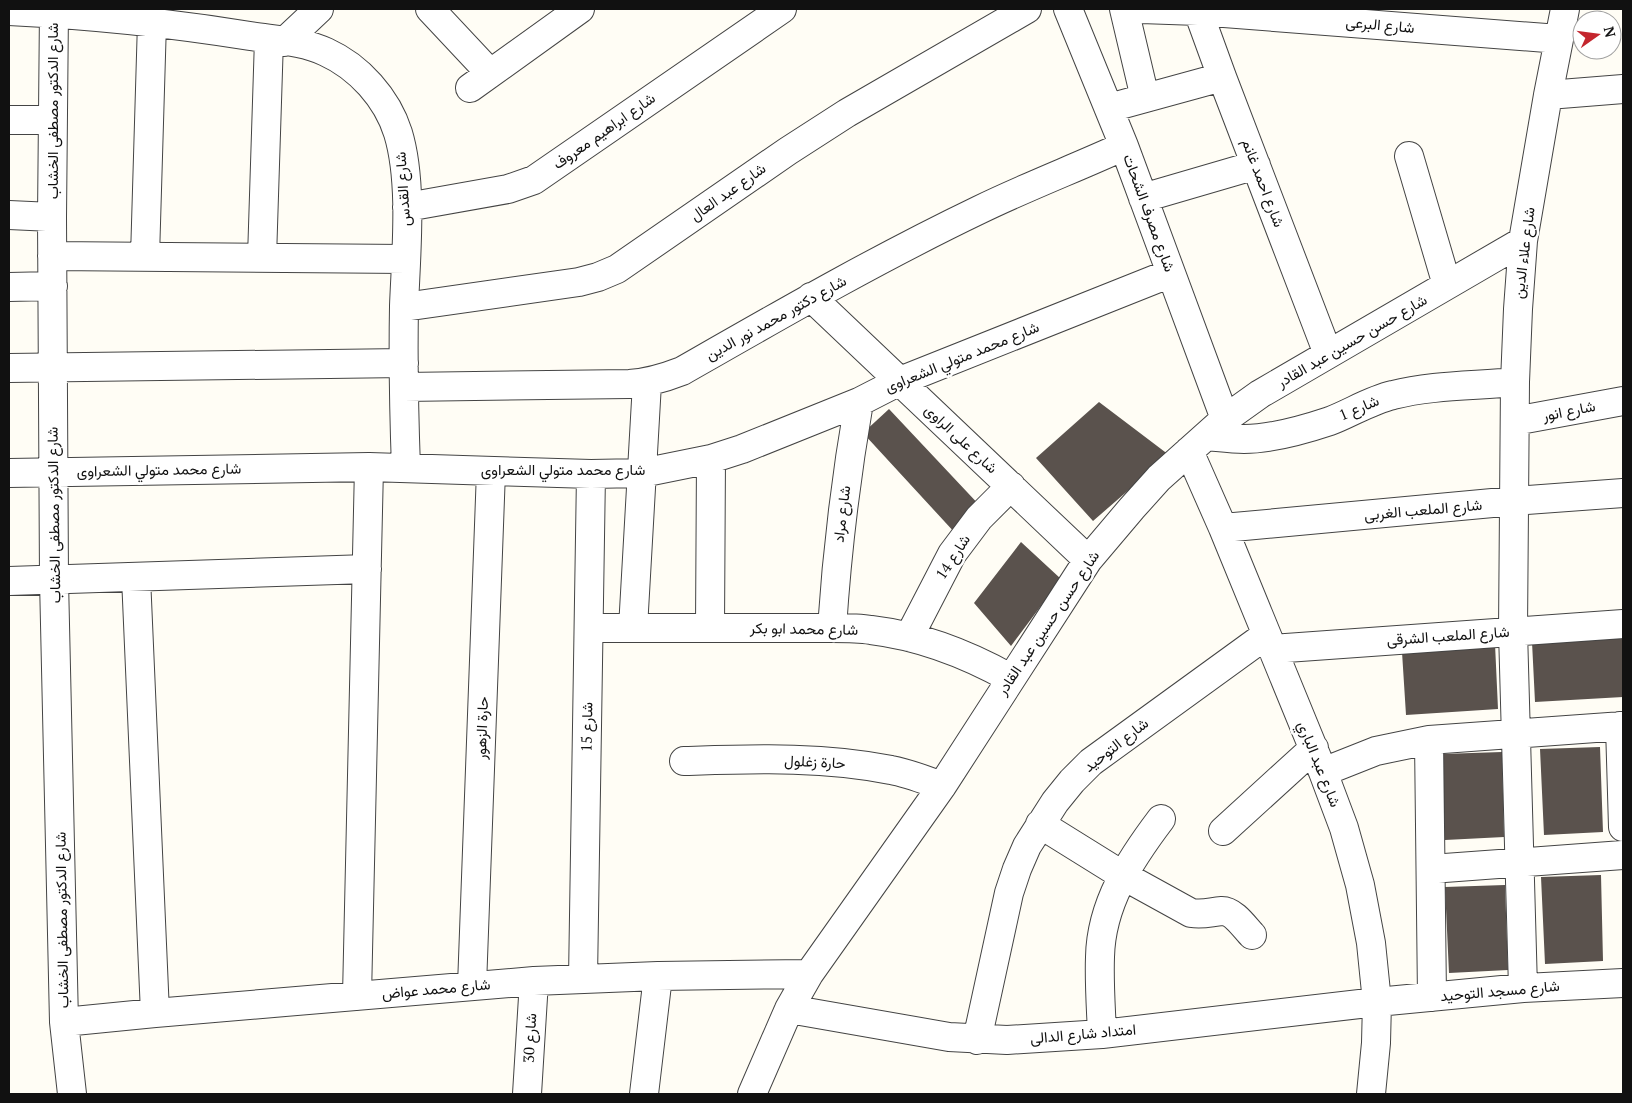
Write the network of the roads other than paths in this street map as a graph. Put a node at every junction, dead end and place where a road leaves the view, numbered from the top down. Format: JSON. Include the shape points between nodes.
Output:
{"nodes":[{"id":1,"x":319,"y":9,"type":"edge"},
{"id":2,"x":430,"y":9,"type":"edge"},
{"id":3,"x":580,"y":9,"type":"edge"},
{"id":4,"x":782,"y":9,"type":"edge"},
{"id":5,"x":1027,"y":9,"type":"edge"},
{"id":6,"x":1068,"y":9,"type":"edge"},
{"id":7,"x":1124,"y":9,"type":"edge"},
{"id":8,"x":1141,"y":9,"type":"edge"},
{"id":9,"x":1565,"y":9,"type":"edge"},
{"id":10,"x":9,"y":11,"type":"edge"},
{"id":11,"x":54,"y":11,"type":"edge"},
{"id":12,"x":1198,"y":11,"type":"junction"},
{"id":13,"x":123,"y":14,"type":"edge"},
{"id":14,"x":206,"y":18,"type":"edge"},
{"id":15,"x":152,"y":22,"type":"junction"},
{"id":16,"x":1559,"y":39,"type":"junction"},
{"id":17,"x":276,"y":40,"type":"junction"},
{"id":18,"x":1222,"y":77,"type":"junction"},
{"id":19,"x":1623,"y":89,"type":"edge"},
{"id":20,"x":1548,"y":95,"type":"junction"},
{"id":21,"x":1145,"y":98,"type":"junction"},
{"id":22,"x":1109,"y":108,"type":"junction"},
{"id":23,"x":9,"y":120,"type":"edge"},
{"id":24,"x":52,"y":120,"type":"junction"},
{"id":25,"x":1124,"y":146,"type":"junction"},
{"id":26,"x":1409,"y":156,"type":"dead end"},
{"id":27,"x":1256,"y":165,"type":"junction"},
{"id":28,"x":1143,"y":198,"type":"junction"},
{"id":29,"x":407,"y":207,"type":"junction"},
{"id":30,"x":9,"y":216,"type":"edge"},
{"id":31,"x":52,"y":217,"type":"junction"},
{"id":32,"x":1523,"y":241,"type":"junction"},
{"id":33,"x":52,"y":256,"type":"junction"},
{"id":34,"x":145,"y":257,"type":"junction"},
{"id":35,"x":262,"y":258,"type":"junction"},
{"id":36,"x":406,"y":259,"type":"junction"},
{"id":37,"x":1171,"y":273,"type":"junction"},
{"id":38,"x":1448,"y":285,"type":"junction"},
{"id":39,"x":53,"y":286,"type":"junction"},
{"id":40,"x":9,"y":287,"type":"edge"},
{"id":41,"x":811,"y":297,"type":"junction"},
{"id":42,"x":404,"y":307,"type":"junction"},
{"id":43,"x":1328,"y":354,"type":"junction"},
{"id":44,"x":53,"y":366,"type":"junction"},
{"id":45,"x":9,"y":368,"type":"edge"},
{"id":46,"x":404,"y":375,"type":"junction"},
{"id":47,"x":900,"y":381,"type":"junction"},
{"id":48,"x":1515,"y":382,"type":"junction"},
{"id":49,"x":647,"y":383,"type":"junction"},
{"id":50,"x":1623,"y":401,"type":"edge"},
{"id":51,"x":860,"y":402,"type":"junction"},
{"id":52,"x":1514,"y":421,"type":"junction"},
{"id":53,"x":1207,"y":435,"type":"junction"},
{"id":54,"x":711,"y":459,"type":"junction"},
{"id":55,"x":369,"y":467,"type":"junction"},
{"id":56,"x":406,"y":468,"type":"junction"},
{"id":57,"x":54,"y":471,"type":"junction"},
{"id":58,"x":491,"y":471,"type":"junction"},
{"id":59,"x":9,"y":473,"type":"edge"},
{"id":60,"x":642,"y":473,"type":"junction"},
{"id":61,"x":591,"y":474,"type":"junction"},
{"id":62,"x":1010,"y":486,"type":"junction"},
{"id":63,"x":1623,"y":493,"type":"edge"},
{"id":64,"x":1514,"y":501,"type":"junction"},
{"id":65,"x":1223,"y":528,"type":"junction"},
{"id":66,"x":1088,"y":560,"type":"junction"},
{"id":67,"x":367,"y":569,"type":"junction"},
{"id":68,"x":136,"y":577,"type":"junction"},
{"id":69,"x":54,"y":580,"type":"junction"},
{"id":70,"x":9,"y":581,"type":"edge"},
{"id":71,"x":1623,"y":624,"type":"edge"},
{"id":72,"x":589,"y":628,"type":"junction"},
{"id":73,"x":633,"y":628,"type":"junction"},
{"id":74,"x":710,"y":628,"type":"junction"},
{"id":75,"x":832,"y":628,"type":"junction"},
{"id":76,"x":1513,"y":631,"type":"junction"},
{"id":77,"x":909,"y":637,"type":"junction"},
{"id":78,"x":1269,"y":642,"type":"junction"},
{"id":79,"x":1010,"y":678,"type":"junction"},
{"id":80,"x":1622,"y":726,"type":"edge"},
{"id":81,"x":1516,"y":733,"type":"junction"},
{"id":82,"x":1429,"y":740,"type":"junction"},
{"id":83,"x":1319,"y":760,"type":"junction"},
{"id":84,"x":684,"y":761,"type":"dead end"},
{"id":85,"x":942,"y":786,"type":"junction"},
{"id":86,"x":1161,"y":819,"type":"dead end"},
{"id":87,"x":1040,"y":824,"type":"junction"},
{"id":88,"x":1623,"y":827,"type":"edge"},
{"id":89,"x":1223,"y":831,"type":"dead end"},
{"id":90,"x":1623,"y":855,"type":"edge"},
{"id":91,"x":1519,"y":862,"type":"junction"},
{"id":92,"x":1430,"y":869,"type":"junction"},
{"id":93,"x":1122,"y":875,"type":"junction"},
{"id":94,"x":1252,"y":935,"type":"dead end"},
{"id":95,"x":809,"y":974,"type":"junction"},
{"id":96,"x":658,"y":976,"type":"junction"},
{"id":97,"x":583,"y":979,"type":"junction"},
{"id":98,"x":534,"y":981,"type":"junction"},
{"id":99,"x":1623,"y":983,"type":"edge"},
{"id":100,"x":472,"y":986,"type":"junction"},
{"id":101,"x":1522,"y":988,"type":"junction"},
{"id":102,"x":357,"y":996,"type":"junction"},
{"id":103,"x":1432,"y":997,"type":"junction"},
{"id":104,"x":1378,"y":1002,"type":"junction"},
{"id":105,"x":789,"y":1009,"type":"junction"},
{"id":106,"x":155,"y":1013,"type":"junction"},
{"id":107,"x":64,"y":1022,"type":"junction"},
{"id":108,"x":1102,"y":1034,"type":"junction"},
{"id":109,"x":977,"y":1040,"type":"junction"},
{"id":110,"x":72,"y":1094,"type":"edge"},
{"id":111,"x":527,"y":1094,"type":"edge"},
{"id":112,"x":644,"y":1094,"type":"edge"},
{"id":113,"x":752,"y":1094,"type":"edge"},
{"id":114,"x":1371,"y":1094,"type":"edge"}],
"edges":[{"from":1,"to":17,"type":"street"},
{"from":2,"to":3,"type":"street","via":[[480,80]]},
{"from":4,"to":29,"type":"street","name":"شارع ابراهيم معروف","via":[[534,180],[508,189]]},
{"from":5,"to":42,"type":"street","name":"شارع عبد العال","via":[[847,113],[617,269],[579,282]]},
{"from":6,"to":22,"type":"street","name":"شارع مصرف الشحات"},
{"from":7,"to":21,"type":"street"},
{"from":8,"to":12,"type":"street","name":"شارع البرعى"},
{"from":9,"to":16,"type":"street","name":"شارع علاء الدين"},
{"from":10,"to":11,"type":"street","name":"شارع القدس"},
{"from":11,"to":13,"type":"street","name":"شارع القدس"},
{"from":11,"to":24,"type":"street","name":"شارع الدكتور مصطفى الخشاب"},
{"from":12,"to":16,"type":"street","name":"شارع البرعى"},
{"from":12,"to":18,"type":"street","name":"شارع احمد غانم"},
{"from":13,"to":15,"type":"street","name":"شارع القدس"},
{"from":14,"to":15,"type":"street","name":"شارع القدس"},
{"from":14,"to":17,"type":"street","name":"شارع القدس"},
{"from":15,"to":34,"type":"street"},
{"from":16,"to":20,"type":"street","name":"شارع علاء الدين"},
{"from":17,"to":29,"type":"street","name":"شارع القدس","via":[[325,51],[350,66],[370,84],[387,107],[398,132],[404,161]]},
{"from":17,"to":35,"type":"street"},
{"from":18,"to":21,"type":"street"},
{"from":18,"to":27,"type":"street","name":"شارع احمد غانم"},
{"from":19,"to":20,"type":"street"},
{"from":20,"to":32,"type":"street","name":"شارع علاء الدين"},
{"from":21,"to":22,"type":"street"},
{"from":22,"to":25,"type":"street","name":"شارع مصرف الشحات"},
{"from":23,"to":24,"type":"street"},
{"from":24,"to":31,"type":"street","name":"شارع الدكتور مصطفى الخشاب"},
{"from":25,"to":28,"type":"street","name":"شارع مصرف الشحات"},
{"from":25,"to":41,"type":"street","name":"شارع دكتور محمد نور الدين","via":[[980,210]]},
{"from":26,"to":38,"type":"street"},
{"from":27,"to":28,"type":"street"},
{"from":27,"to":43,"type":"street","name":"شارع احمد غانم"},
{"from":28,"to":37,"type":"street","name":"شارع مصرف الشحات"},
{"from":29,"to":36,"type":"street","name":"شارع القدس"},
{"from":30,"to":31,"type":"street"},
{"from":31,"to":33,"type":"street","name":"شارع الدكتور مصطفى الخشاب"},
{"from":32,"to":38,"type":"street","name":"شارع حسن حسين عبد القادر"},
{"from":32,"to":48,"type":"street","name":"شارع علاء الدين"},
{"from":33,"to":34,"type":"street"},
{"from":33,"to":39,"type":"street","name":"شارع الدكتور مصطفى الخشاب"},
{"from":34,"to":35,"type":"street"},
{"from":35,"to":36,"type":"street"},
{"from":36,"to":42,"type":"street","name":"شارع القدس"},
{"from":37,"to":47,"type":"street","name":"شارع محمد متولي الشعراوى"},
{"from":37,"to":53,"type":"street","name":"شارع مصرف الشحات"},
{"from":38,"to":43,"type":"street","name":"شارع حسن حسين عبد القادر"},
{"from":39,"to":40,"type":"street"},
{"from":39,"to":44,"type":"street","name":"شارع الدكتور مصطفى الخشاب"},
{"from":41,"to":47,"type":"street","name":"شارع على الراوى"},
{"from":41,"to":49,"type":"street","name":"شارع دكتور محمد نور الدين","via":[[682,371]]},
{"from":42,"to":46,"type":"street","name":"شارع القدس"},
{"from":43,"to":53,"type":"street","name":"شارع حسن حسين عبد القادر","via":[[1260,394]]},
{"from":44,"to":45,"type":"street","name":"شارع دكتور محمد نور الدين"},
{"from":44,"to":46,"type":"street","name":"شارع دكتور محمد نور الدين"},
{"from":44,"to":57,"type":"street","name":"شارع الدكتور مصطفى الخشاب"},
{"from":46,"to":49,"type":"street","name":"شارع دكتور محمد نور الدين"},
{"from":46,"to":56,"type":"street","name":"شارع القدس"},
{"from":47,"to":51,"type":"street","name":"شارع محمد متولي الشعراوى"},
{"from":47,"to":62,"type":"street","name":"شارع على الراوى"},
{"from":48,"to":52,"type":"street","name":"شارع علاء الدين"},
{"from":48,"to":53,"type":"street","name":"شارع 1","via":[[1392,395],[1331,420],[1281,434],[1245,439]]},
{"from":49,"to":60,"type":"street"},
{"from":50,"to":52,"type":"street","name":"شارع انور"},
{"from":51,"to":54,"type":"street","name":"شارع محمد متولي الشعراوى"},
{"from":51,"to":75,"type":"street","name":"شارع مراد","via":[[841,514]]},
{"from":52,"to":64,"type":"street","name":"شارع علاء الدين"},
{"from":53,"to":65,"type":"street","name":"شارع عبد الباري"},
{"from":53,"to":66,"type":"street","name":"شارع حسن حسين عبد القادر","via":[[1159,478]]},
{"from":54,"to":60,"type":"street","name":"شارع محمد متولي الشعراوى"},
{"from":54,"to":74,"type":"street"},
{"from":55,"to":56,"type":"street","name":"شارع محمد متولي الشعراوى"},
{"from":55,"to":57,"type":"street","name":"شارع محمد متولي الشعراوى"},
{"from":55,"to":67,"type":"street"},
{"from":56,"to":58,"type":"street","name":"شارع محمد متولي الشعراوى"},
{"from":57,"to":59,"type":"street","name":"شارع محمد متولي الشعراوى"},
{"from":57,"to":69,"type":"street","name":"شارع الدكتور مصطفى الخشاب"},
{"from":58,"to":61,"type":"street","name":"شارع محمد متولي الشعراوى"},
{"from":58,"to":100,"type":"street","name":"حارة الزهور"},
{"from":60,"to":61,"type":"street","name":"شارع محمد متولي الشعراوى"},
{"from":60,"to":73,"type":"street"},
{"from":61,"to":72,"type":"street","name":"شارع 15"},
{"from":62,"to":66,"type":"street","name":"شارع على الراوى"},
{"from":62,"to":77,"type":"street","name":"شارع 14","via":[[979,518],[952,554]]},
{"from":63,"to":64,"type":"street","name":"شارع الملعب الغربى"},
{"from":64,"to":65,"type":"street","name":"شارع الملعب الغربى"},
{"from":64,"to":76,"type":"street","name":"شارع علاء الدين"},
{"from":65,"to":78,"type":"street","name":"شارع عبد الباري"},
{"from":66,"to":79,"type":"street","name":"شارع حسن حسين عبد القادر"},
{"from":67,"to":68,"type":"street"},
{"from":67,"to":102,"type":"street"},
{"from":68,"to":69,"type":"street"},
{"from":68,"to":106,"type":"street"},
{"from":69,"to":70,"type":"street"},
{"from":69,"to":107,"type":"street","name":"شارع الدكتور مصطفى الخشاب"},
{"from":71,"to":76,"type":"street","name":"شارع الملعب الشرقى"},
{"from":72,"to":73,"type":"street","name":"شارع محمد ابو بكر"},
{"from":72,"to":97,"type":"street","name":"شارع 15"},
{"from":73,"to":74,"type":"street","name":"شارع محمد ابو بكر"},
{"from":74,"to":75,"type":"street","name":"شارع محمد ابو بكر"},
{"from":75,"to":77,"type":"street","name":"شارع محمد ابو بكر","via":[[871,630]]},
{"from":76,"to":78,"type":"street","name":"شارع الملعب الشرقى"},
{"from":76,"to":81,"type":"street","name":"شارع علاء الدين"},
{"from":77,"to":79,"type":"street","name":"شارع محمد ابو بكر","via":[[970,657]]},
{"from":78,"to":83,"type":"street","name":"شارع عبد الباري"},
{"from":78,"to":87,"type":"street","name":"شارع التوحيد","via":[[1091,762],[1072,781]]},
{"from":79,"to":85,"type":"street","name":"شارع حسن حسين عبد القادر"},
{"from":80,"to":81,"type":"street"},
{"from":80,"to":88,"type":"street"},
{"from":81,"to":82,"type":"street"},
{"from":81,"to":91,"type":"street","name":"شارع علاء الدين"},
{"from":82,"to":83,"type":"street"},
{"from":82,"to":92,"type":"street"},
{"from":83,"to":89,"type":"street"},
{"from":83,"to":104,"type":"street","name":"شارع عبد الباري","via":[[1344,828],[1360,885]]},
{"from":84,"to":85,"type":"street","name":"حارة زغلول","via":[[754,759],[850,763],[892,770]]},
{"from":85,"to":95,"type":"street","name":"شارع حسن حسين عبد القادر"},
{"from":86,"to":93,"type":"street"},
{"from":87,"to":93,"type":"street"},
{"from":87,"to":109,"type":"street","name":"شارع التوحيد","via":[[1027,846],[1009,893]]},
{"from":90,"to":91,"type":"street"},
{"from":91,"to":92,"type":"street"},
{"from":91,"to":101,"type":"street","name":"شارع علاء الدين"},
{"from":92,"to":103,"type":"street"},
{"from":93,"to":94,"type":"street","via":[[1191,913],[1202,915],[1224,911],[1232,914]]},
{"from":93,"to":108,"type":"street","via":[[1111,901],[1100,956]]},
{"from":95,"to":96,"type":"street","name":"شارع محمد عواض"},
{"from":95,"to":105,"type":"street","name":"شارع حسن حسين عبد القادر"},
{"from":96,"to":97,"type":"street","name":"شارع محمد عواض"},
{"from":96,"to":112,"type":"street"},
{"from":97,"to":98,"type":"street","name":"شارع محمد عواض"},
{"from":98,"to":100,"type":"street","name":"شارع محمد عواض"},
{"from":98,"to":111,"type":"street","name":"شارع 30"},
{"from":99,"to":101,"type":"street","name":"شارع مسجد التوحيد"},
{"from":100,"to":102,"type":"street","name":"شارع محمد عواض"},
{"from":101,"to":103,"type":"street","name":"شارع مسجد التوحيد"},
{"from":102,"to":106,"type":"street","name":"شارع محمد عواض"},
{"from":103,"to":104,"type":"street","name":"شارع مسجد التوحيد"},
{"from":104,"to":108,"type":"street","name":"امتداد شارع الدالى"},
{"from":104,"to":114,"type":"street","name":"شارع عبد الباري"},
{"from":105,"to":109,"type":"street","name":"امتداد شارع الدالى"},
{"from":105,"to":113,"type":"street","name":"شارع حسن حسين عبد القادر"},
{"from":106,"to":107,"type":"street","name":"شارع محمد عواض"},
{"from":107,"to":110,"type":"street","name":"شارع الدكتور مصطفى الخشاب"},
{"from":108,"to":109,"type":"street","name":"امتداد شارع الدالى"}]}
